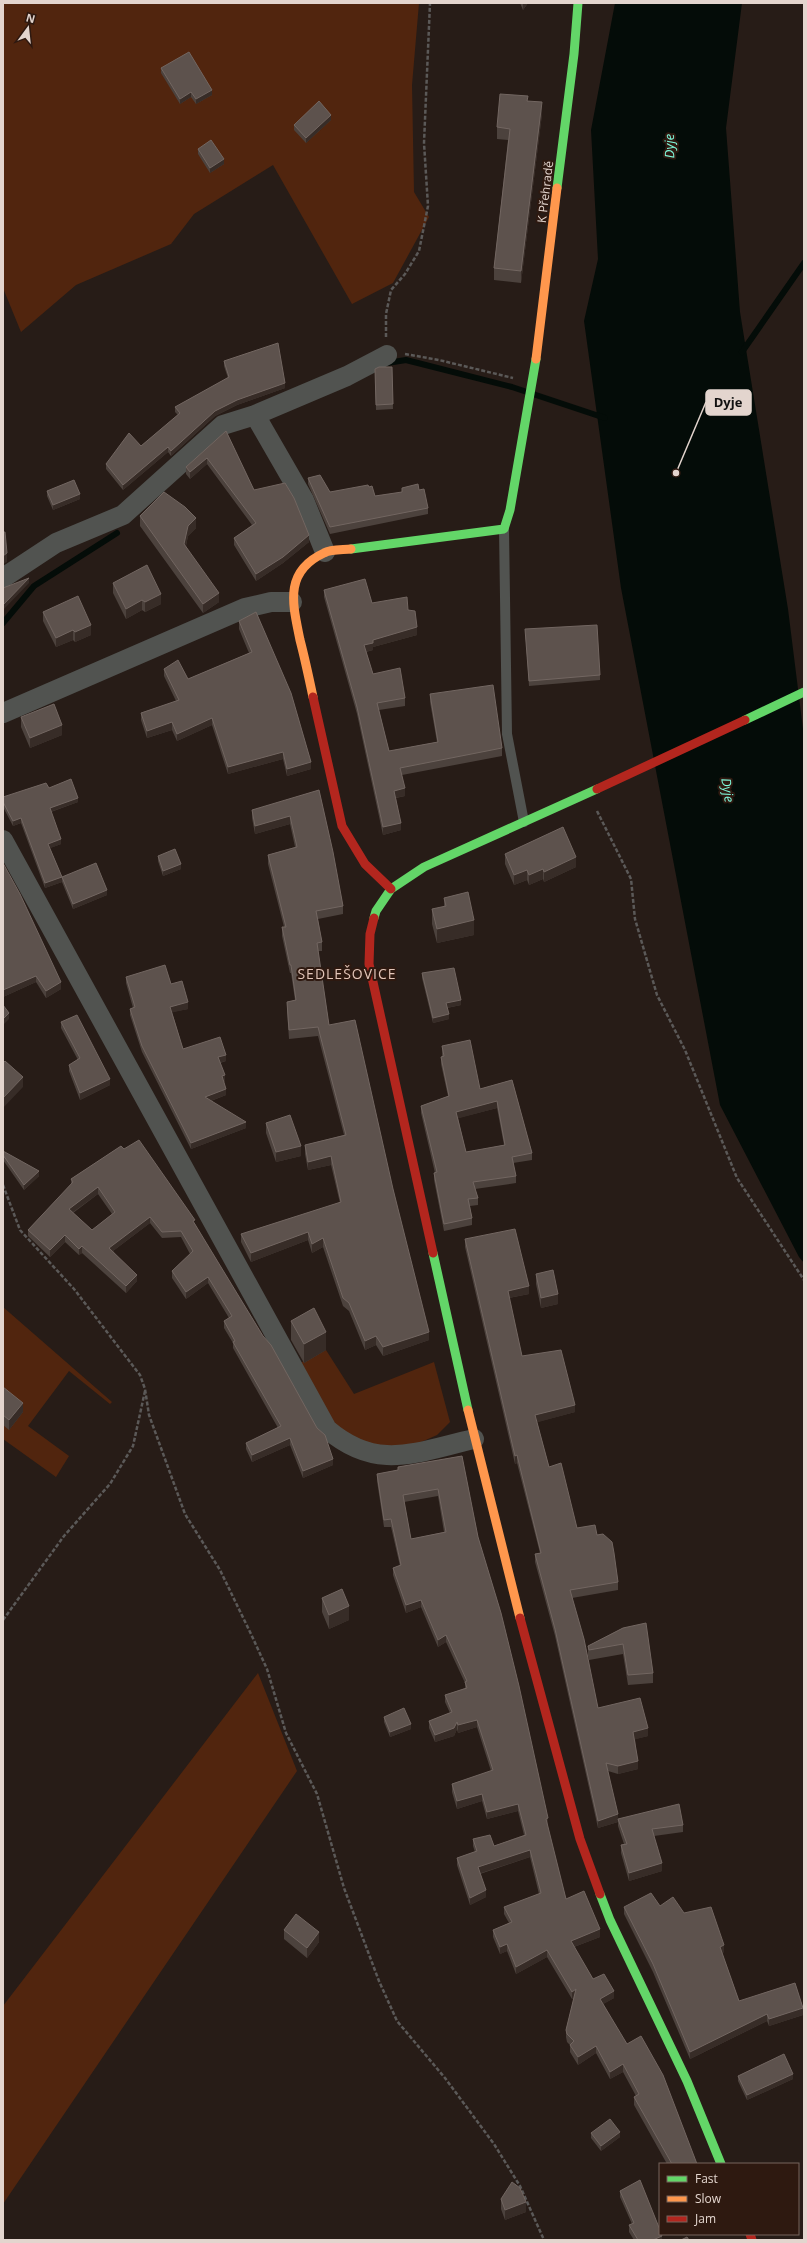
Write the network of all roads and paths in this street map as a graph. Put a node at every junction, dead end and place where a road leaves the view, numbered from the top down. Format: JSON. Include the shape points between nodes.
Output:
{"nodes":[{"id":1,"x":430,"y":3,"type":"edge"},
{"id":2,"x":578,"y":3,"type":"edge"},
{"id":3,"x":382,"y":358,"type":"junction"},
{"id":4,"x":533,"y":383,"type":"junction"},
{"id":5,"x":255,"y":415,"type":"junction"},
{"id":6,"x":504,"y":529,"type":"junction"},
{"id":7,"x":325,"y":552,"type":"junction"},
{"id":8,"x":3,"y":578,"type":"edge"},
{"id":9,"x":292,"y":602,"type":"junction"},
{"id":10,"x":804,"y":692,"type":"edge"},
{"id":11,"x":3,"y":713,"type":"edge"},
{"id":12,"x":587,"y":794,"type":"junction"},
{"id":13,"x":524,"y":822,"type":"junction"},
{"id":14,"x":3,"y":840,"type":"edge"},
{"id":15,"x":391,"y":889,"type":"junction"},
{"id":16,"x":3,"y":1185,"type":"edge"},
{"id":17,"x":804,"y":1280,"type":"edge"},
{"id":18,"x":145,"y":1389,"type":"junction"},
{"id":19,"x":474,"y":1439,"type":"junction"},
{"id":20,"x":3,"y":1620,"type":"edge"},
{"id":21,"x":721,"y":2163,"type":"edge"},
{"id":22,"x":544,"y":2240,"type":"edge"}],
"edges":[{"from":1,"to":3,"type":"path","via":[[424,143],[428,206],[419,251],[406,274],[391,290]]},
{"from":2,"to":4,"type":"street","name":"K Přehradě"},
{"from":3,"to":4,"type":"path","via":[[410,354]]},
{"from":3,"to":5,"type":"street","via":[[347,376]]},
{"from":4,"to":6,"type":"street","name":"K Přehradě","via":[[510,510]]},
{"from":5,"to":7,"type":"street","via":[[304,500]]},
{"from":5,"to":8,"type":"street","via":[[223,425],[123,515],[56,543]]},
{"from":6,"to":7,"type":"street"},
{"from":6,"to":13,"type":"lane","via":[[507,734]]},
{"from":7,"to":9,"type":"street","via":[[304,564],[295,582]]},
{"from":9,"to":11,"type":"street","via":[[270,602],[244,608]]},
{"from":9,"to":15,"type":"street","via":[[342,826],[365,864]]},
{"from":10,"to":12,"type":"street"},
{"from":12,"to":13,"type":"street"},
{"from":12,"to":17,"type":"path","via":[[631,879],[635,919],[657,995],[685,1050],[737,1178]]},
{"from":13,"to":15,"type":"street","via":[[424,867]]},
{"from":14,"to":19,"type":"street","via":[[327,1428],[341,1441],[376,1455],[401,1456]]},
{"from":15,"to":19,"type":"street","via":[[376,912],[370,934],[369,964]]},
{"from":16,"to":18,"type":"path","via":[[20,1230],[74,1289],[140,1375]]},
{"from":18,"to":20,"type":"path","via":[[133,1446],[110,1484],[64,1536]]},
{"from":18,"to":22,"type":"path","via":[[149,1415],[185,1514],[220,1570],[251,1634],[267,1669],[286,1734],[317,1794],[344,1888],[397,2021],[494,2144],[520,2186]]},
{"from":19,"to":21,"type":"street","via":[[580,1839],[610,1920],[687,2081]]}]}
